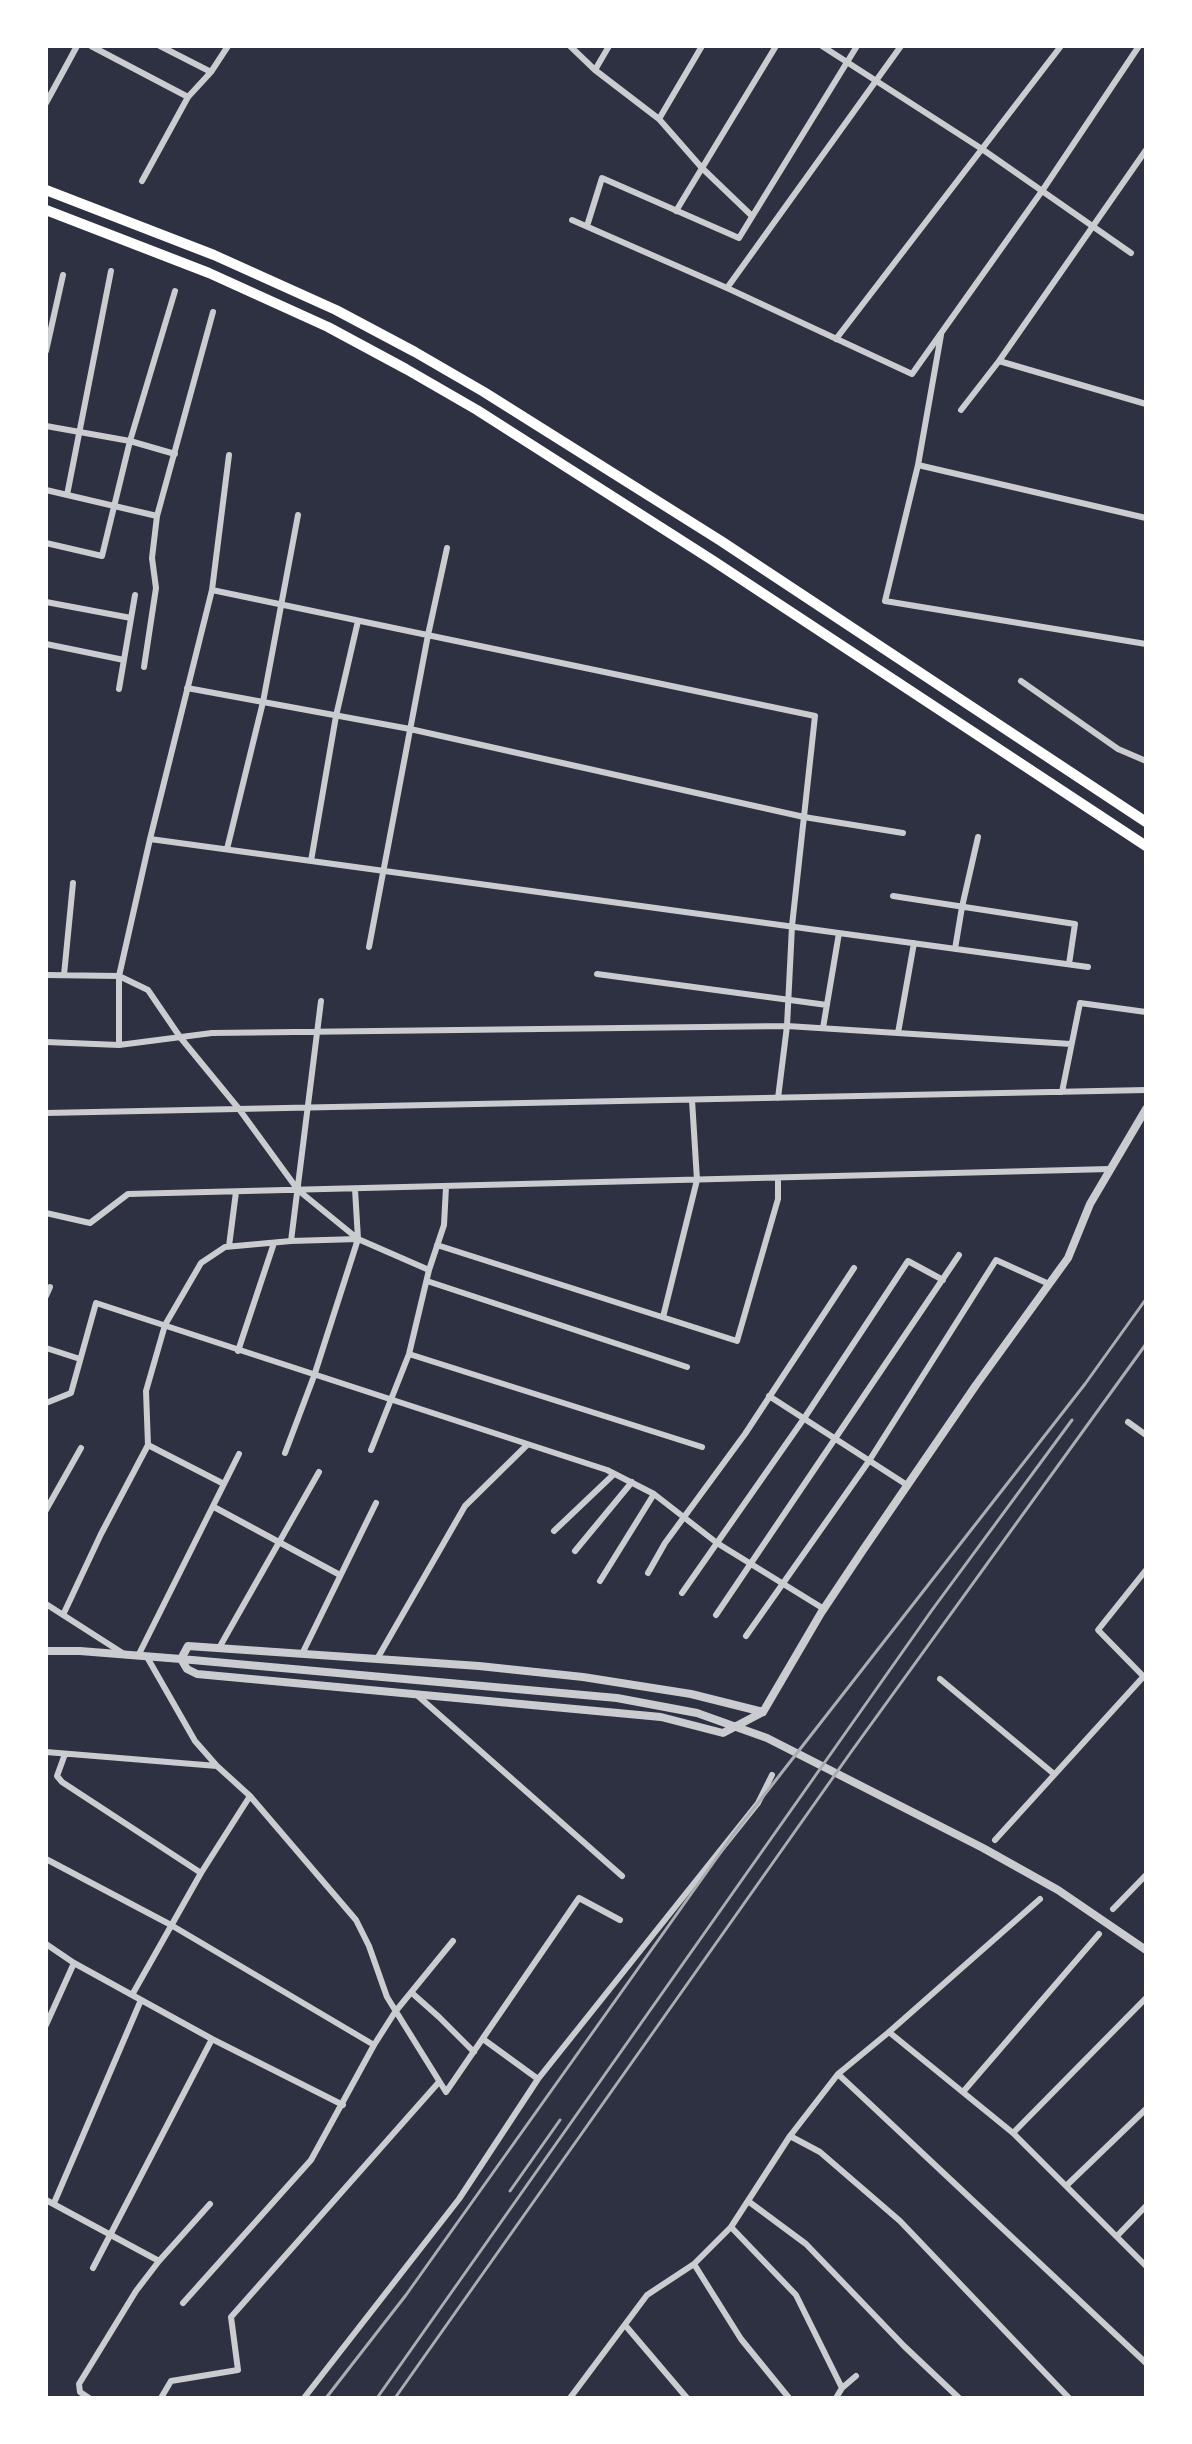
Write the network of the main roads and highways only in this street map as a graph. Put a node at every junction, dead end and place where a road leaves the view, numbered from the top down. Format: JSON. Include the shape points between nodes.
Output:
{"nodes":[{"id":1,"x":46,"y":190,"type":"edge"},
{"id":2,"x":46,"y":210,"type":"edge"},
{"id":3,"x":1146,"y":822,"type":"edge"},
{"id":4,"x":1146,"y":846,"type":"edge"}],
"edges":[{"from":1,"to":3,"type":"highway","via":[[214,255],[415,352],[721,541]]},
{"from":2,"to":4,"type":"highway","via":[[209,273],[328,327],[430,382]]}]}
